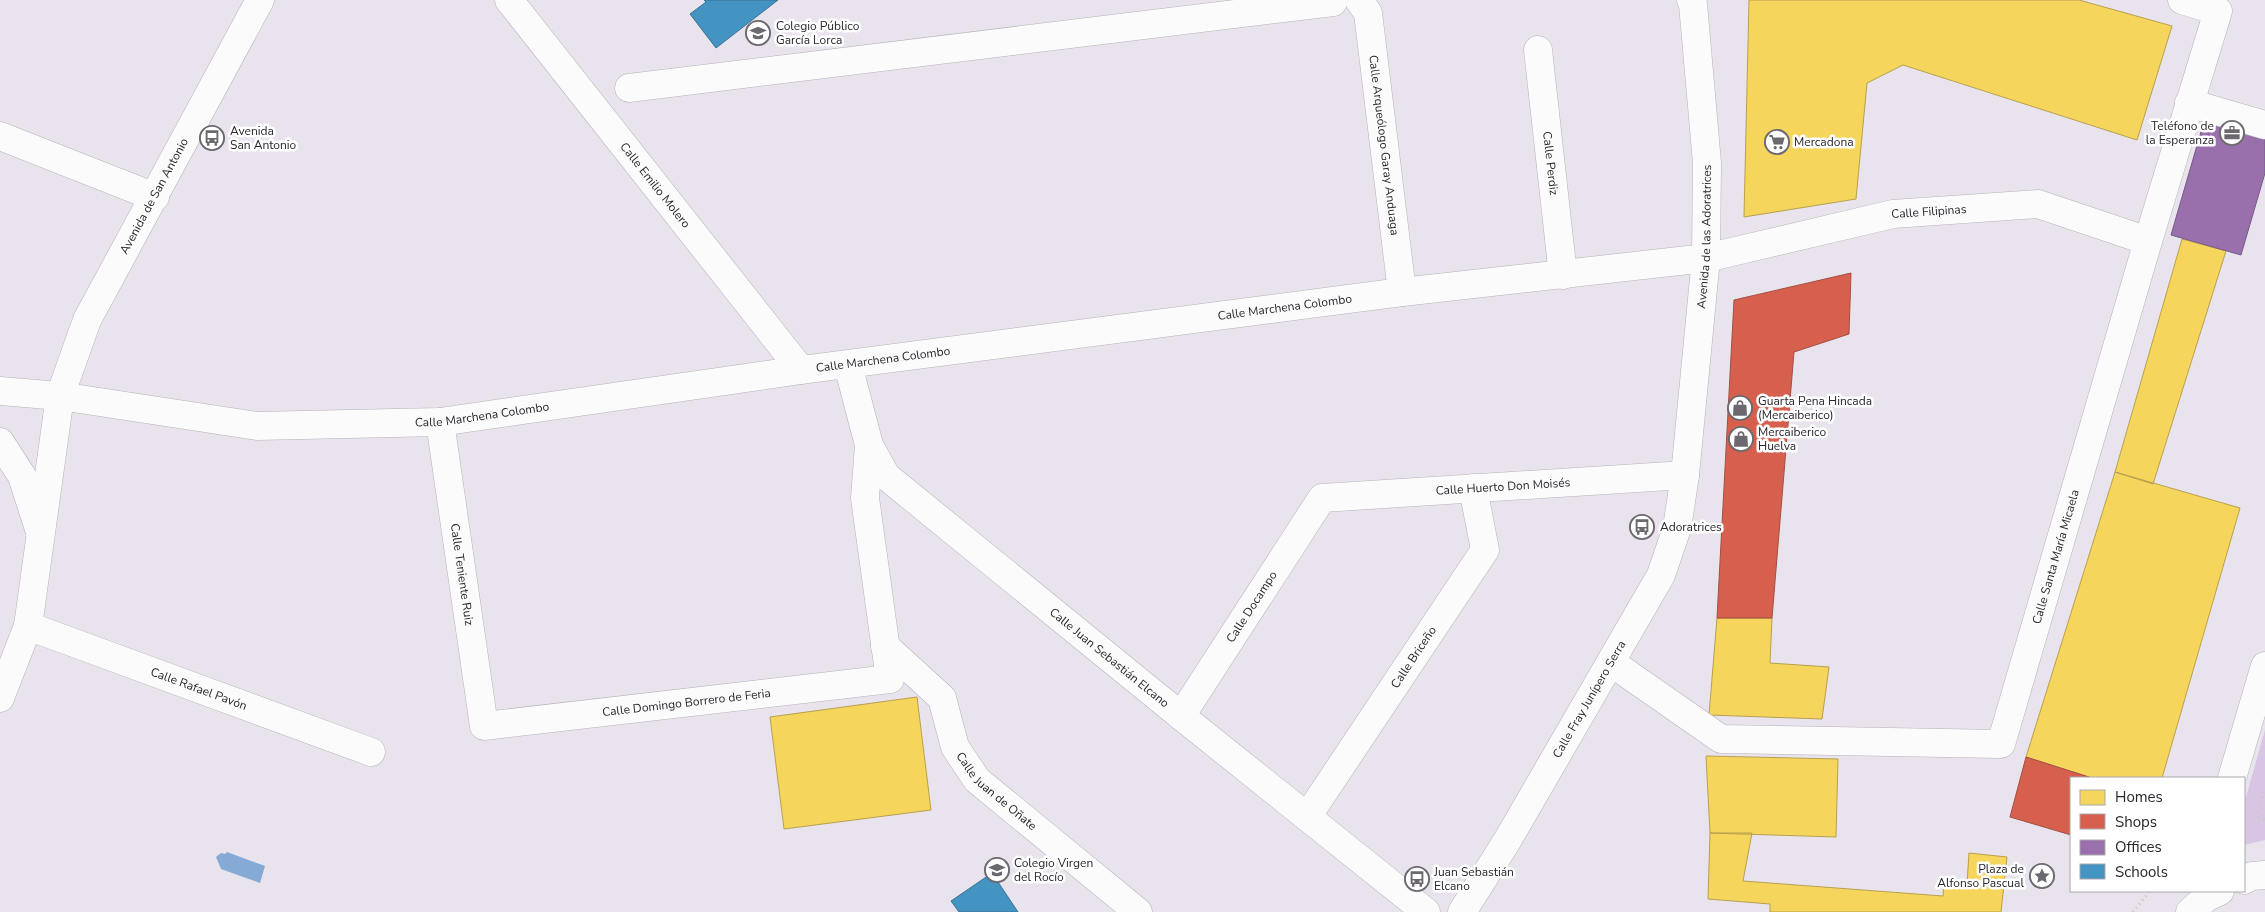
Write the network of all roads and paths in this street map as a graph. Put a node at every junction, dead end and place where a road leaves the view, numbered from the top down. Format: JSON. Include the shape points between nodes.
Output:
{"nodes":[{"id":1,"x":260,"y":0,"type":"edge"},
{"id":2,"x":509,"y":0,"type":"edge"},
{"id":3,"x":2182,"y":0,"type":"edge"},
{"id":4,"x":1346,"y":1,"type":"edge"},
{"id":5,"x":1693,"y":1,"type":"edge"},
{"id":6,"x":1538,"y":50,"type":"dead end"},
{"id":7,"x":629,"y":88,"type":"dead end"},
{"id":8,"x":2189,"y":103,"type":"junction"},
{"id":9,"x":2265,"y":125,"type":"edge"},
{"id":10,"x":0,"y":136,"type":"edge"},
{"id":11,"x":155,"y":196,"type":"junction"},
{"id":12,"x":2148,"y":241,"type":"junction"},
{"id":13,"x":1706,"y":258,"type":"junction"},
{"id":14,"x":1563,"y":275,"type":"junction"},
{"id":15,"x":1402,"y":292,"type":"junction"},
{"id":16,"x":848,"y":365,"type":"junction"},
{"id":17,"x":801,"y":370,"type":"junction"},
{"id":18,"x":0,"y":391,"type":"edge"},
{"id":19,"x":60,"y":396,"type":"junction"},
{"id":20,"x":440,"y":422,"type":"junction"},
{"id":21,"x":0,"y":442,"type":"edge"},
{"id":22,"x":869,"y":445,"type":"junction"},
{"id":23,"x":1685,"y":475,"type":"junction"},
{"id":24,"x":1472,"y":488,"type":"junction"},
{"id":25,"x":1322,"y":498,"type":"joint"},
{"id":26,"x":42,"y":536,"type":"junction"},
{"id":27,"x":28,"y":626,"type":"junction"},
{"id":28,"x":885,"y":646,"type":"junction"},
{"id":29,"x":1612,"y":663,"type":"junction"},
{"id":30,"x":2265,"y":666,"type":"edge"},
{"id":31,"x":0,"y":698,"type":"edge"},
{"id":32,"x":1181,"y":716,"type":"junction"},
{"id":33,"x":484,"y":726,"type":"joint"},
{"id":34,"x":371,"y":752,"type":"dead end"},
{"id":35,"x":2232,"y":777,"type":"edge"},
{"id":36,"x":2265,"y":784,"type":"edge"},
{"id":37,"x":1307,"y":817,"type":"junction"},
{"id":38,"x":2265,"y":820,"type":"edge"},
{"id":39,"x":2265,"y":875,"type":"edge"},
{"id":40,"x":2245,"y":880,"type":"edge"},
{"id":41,"x":2149,"y":892,"type":"edge"},
{"id":42,"x":1138,"y":912,"type":"edge"},
{"id":43,"x":1426,"y":912,"type":"edge"},
{"id":44,"x":1462,"y":912,"type":"edge"},
{"id":45,"x":2133,"y":912,"type":"edge"}],
"edges":[{"from":1,"to":11,"type":"street","name":"Avenida de San Antonio"},
{"from":2,"to":17,"type":"street","name":"Calle Emilio Molero"},
{"from":3,"to":8,"type":"street","name":"Calle Santa María Micaela","via":[[2218,11]]},
{"from":4,"to":7,"type":"street"},
{"from":4,"to":15,"type":"street","name":"Calle Arqueólogo Garay Anduaga","via":[[1368,12]]},
{"from":5,"to":13,"type":"street","name":"Avenida de las Adoratrices","via":[[1707,163]]},
{"from":6,"to":14,"type":"street","name":"Calle Perdiz"},
{"from":8,"to":9,"type":"street"},
{"from":8,"to":12,"type":"street","name":"Calle Santa María Micaela"},
{"from":10,"to":11,"type":"street"},
{"from":11,"to":19,"type":"street","name":"Avenida de San Antonio","via":[[87,320]]},
{"from":12,"to":13,"type":"street","name":"Calle Filipinas","via":[[2038,204],[1894,214]]},
{"from":12,"to":29,"type":"street","name":"Calle Santa María Micaela","via":[[2001,744],[1721,739]]},
{"from":13,"to":14,"type":"street","name":"Calle Marchena Colombo"},
{"from":13,"to":23,"type":"street","name":"Avenida de las Adoratrices"},
{"from":14,"to":15,"type":"street","name":"Calle Marchena Colombo"},
{"from":15,"to":16,"type":"street","name":"Calle Marchena Colombo"},
{"from":16,"to":17,"type":"street","name":"Calle Marchena Colombo"},
{"from":16,"to":22,"type":"street","name":"Calle Juan Sebastián Elcano"},
{"from":17,"to":20,"type":"street","name":"Calle Marchena Colombo"},
{"from":18,"to":19,"type":"street","name":"Calle Marchena Colombo"},
{"from":19,"to":20,"type":"street","name":"Calle Marchena Colombo","via":[[257,426]]},
{"from":19,"to":26,"type":"street","name":"Avenida de San Antonio"},
{"from":20,"to":33,"type":"street","name":"Calle Teniente Ruiz"},
{"from":21,"to":26,"type":"street","via":[[22,476]]},
{"from":22,"to":28,"type":"street","via":[[865,498]]},
{"from":22,"to":32,"type":"street","name":"Calle Juan Sebastián Elcano","via":[[886,476]]},
{"from":23,"to":24,"type":"street","name":"Calle Huerto Don Moisés"},
{"from":23,"to":29,"type":"street","name":"Calle Fray Junípero Serra","via":[[1677,528],[1661,575]]},
{"from":24,"to":25,"type":"street","name":"Calle Huerto Don Moisés"},
{"from":24,"to":37,"type":"street","name":"Calle Briceño","via":[[1485,550]]},
{"from":25,"to":32,"type":"street","name":"Calle Docampo"},
{"from":26,"to":27,"type":"street","name":"Avenida de San Antonio"},
{"from":27,"to":31,"type":"street","name":"Avenida de San Antonio"},
{"from":27,"to":34,"type":"street","name":"Calle Rafael Pavón"},
{"from":28,"to":33,"type":"street","name":"Calle Domingo Borrero de Feria","via":[[890,680]]},
{"from":28,"to":42,"type":"street","name":"Calle Juan de Oñate","via":[[942,698],[955,747],[977,780]]},
{"from":29,"to":44,"type":"street","name":"Calle Fray Junípero Serra"},
{"from":30,"to":35,"type":"street"},
{"from":32,"to":37,"type":"street","name":"Calle Juan Sebastián Elcano"},
{"from":36,"to":38,"type":"path","via":[[2255,817]]},
{"from":37,"to":43,"type":"street","name":"Calle Juan Sebastián Elcano"},
{"from":39,"to":40,"type":"street"},
{"from":41,"to":45,"type":"path"}]}
